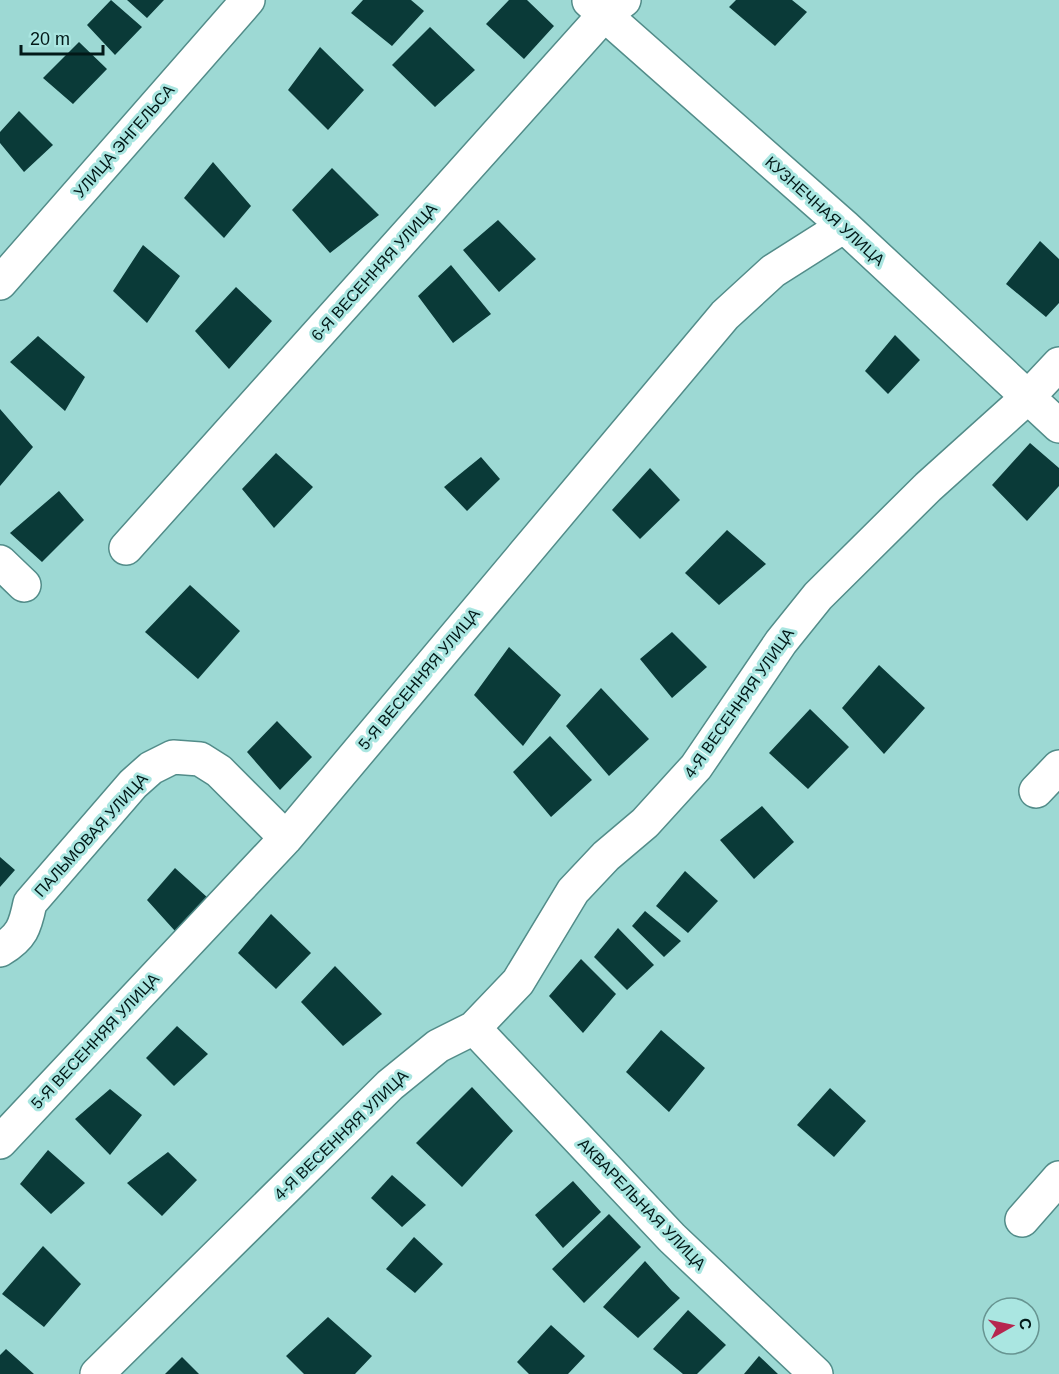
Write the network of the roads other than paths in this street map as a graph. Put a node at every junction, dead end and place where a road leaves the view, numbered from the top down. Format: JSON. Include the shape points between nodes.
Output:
{"nodes":[{"id":1,"x":248,"y":0,"type":"edge"},
{"id":2,"x":605,"y":5,"type":"edge"},
{"id":3,"x":844,"y":226,"type":"junction"},
{"id":4,"x":0,"y":283,"type":"edge"},
{"id":5,"x":1059,"y":364,"type":"edge"},
{"id":6,"x":1028,"y":397,"type":"junction"},
{"id":7,"x":1059,"y":426,"type":"edge"},
{"id":8,"x":126,"y":548,"type":"dead end"},
{"id":9,"x":0,"y":562,"type":"edge"},
{"id":10,"x":24,"y":585,"type":"dead end"},
{"id":11,"x":1059,"y":767,"type":"edge"},
{"id":12,"x":1036,"y":791,"type":"dead end"},
{"id":13,"x":286,"y":838,"type":"junction"},
{"id":14,"x":0,"y":950,"type":"edge"},
{"id":15,"x":474,"y":1028,"type":"junction"},
{"id":16,"x":0,"y":1142,"type":"edge"},
{"id":17,"x":1059,"y":1178,"type":"edge"},
{"id":18,"x":1022,"y":1220,"type":"dead end"},
{"id":19,"x":97,"y":1374,"type":"edge"},
{"id":20,"x":816,"y":1374,"type":"edge"}],
"edges":[{"from":1,"to":4,"type":"street","name":"УЛИЦА ЭНГЕЛЬСА"},
{"from":2,"to":3,"type":"street","name":"КУЗНЕЧНАЯ УЛИЦА"},
{"from":2,"to":8,"type":"street","name":"6-Я ВЕСЕННЯЯ УЛИЦА"},
{"from":3,"to":6,"type":"street","name":"КУЗНЕЧНАЯ УЛИЦА"},
{"from":3,"to":13,"type":"street","name":"5-Я ВЕСЕННЯЯ УЛИЦА","via":[[774,271],[725,315]]},
{"from":5,"to":6,"type":"street","name":"4-Я ВЕСЕННЯЯ УЛИЦА"},
{"from":6,"to":7,"type":"street","name":"КУЗНЕЧНАЯ УЛИЦА"},
{"from":6,"to":15,"type":"street","name":"4-Я ВЕСЕННЯЯ УЛИЦА","via":[[928,487],[818,596],[781,642],[696,767],[645,823],[573,891],[518,982]]},
{"from":9,"to":10,"type":"street"},
{"from":11,"to":12,"type":"street"},
{"from":13,"to":14,"type":"street","name":"ПАЛЬМОВАЯ УЛИЦА","via":[[219,771],[201,759],[173,757],[151,768],[133,784],[30,903],[25,925]]},
{"from":13,"to":16,"type":"street","name":"5-Я ВЕСЕННЯЯ УЛИЦА"},
{"from":15,"to":19,"type":"street","name":"4-Я ВЕСЕННЯЯ УЛИЦА","via":[[438,1046],[390,1084]]},
{"from":15,"to":20,"type":"street","name":"АКВАРЕЛЬНАЯ УЛИЦА","via":[[672,1238]]},
{"from":17,"to":18,"type":"street"}]}
